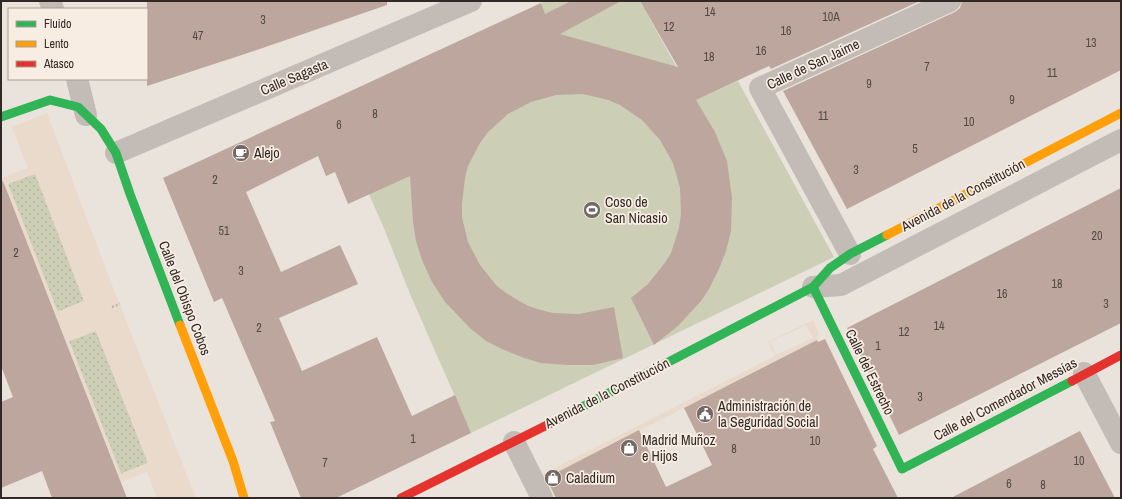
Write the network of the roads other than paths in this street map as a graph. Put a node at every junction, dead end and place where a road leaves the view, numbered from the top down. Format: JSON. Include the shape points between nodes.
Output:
{"nodes":[{"id":1,"x":950,"y":1,"type":"edge"},
{"id":2,"x":458,"y":4,"type":"edge"},
{"id":3,"x":77,"y":80,"type":"edge"},
{"id":4,"x":1121,"y":113,"type":"edge"},
{"id":5,"x":86,"y":115,"type":"junction"},
{"id":6,"x":1,"y":117,"type":"edge"},
{"id":7,"x":1121,"y":140,"type":"edge"},
{"id":8,"x":116,"y":153,"type":"junction"},
{"id":9,"x":850,"y":254,"type":"junction"},
{"id":10,"x":813,"y":287,"type":"junction"},
{"id":11,"x":1121,"y":354,"type":"edge"},
{"id":12,"x":1084,"y":373,"type":"junction"},
{"id":13,"x":514,"y":442,"type":"junction"},
{"id":14,"x":1121,"y":443,"type":"edge"},
{"id":15,"x":902,"y":470,"type":"joint"},
{"id":16,"x":244,"y":498,"type":"edge"},
{"id":17,"x":401,"y":498,"type":"edge"},
{"id":18,"x":542,"y":498,"type":"edge"}],
"edges":[{"from":1,"to":9,"type":"street","name":"Calle de San Jaime","via":[[760,88]]},
{"from":2,"to":8,"type":"street","name":"Calle Sagasta"},
{"from":3,"to":5,"type":"street"},
{"from":4,"to":9,"type":"street","name":"Avenida de la Constitución"},
{"from":5,"to":6,"type":"street","name":"Calle del Obispo Cobos","via":[[78,107],[50,100]]},
{"from":5,"to":8,"type":"street","name":"Calle del Obispo Cobos","via":[[101,129]]},
{"from":7,"to":10,"type":"street","name":"Avenida de la Constitución","via":[[841,285]]},
{"from":8,"to":16,"type":"street","name":"Calle del Obispo Cobos","via":[[233,461]]},
{"from":9,"to":10,"type":"street","name":"Avenida de la Constitución","via":[[830,268]]},
{"from":10,"to":13,"type":"street","name":"Avenida de la Constitución"},
{"from":10,"to":15,"type":"street","name":"Calle del Estrecho"},
{"from":11,"to":12,"type":"street","name":"Calle del Comendador Messías"},
{"from":12,"to":14,"type":"street"},
{"from":12,"to":15,"type":"street","name":"Calle del Comendador Messías"},
{"from":13,"to":17,"type":"street","name":"Avenida de la Constitución"},
{"from":13,"to":18,"type":"street"}]}
